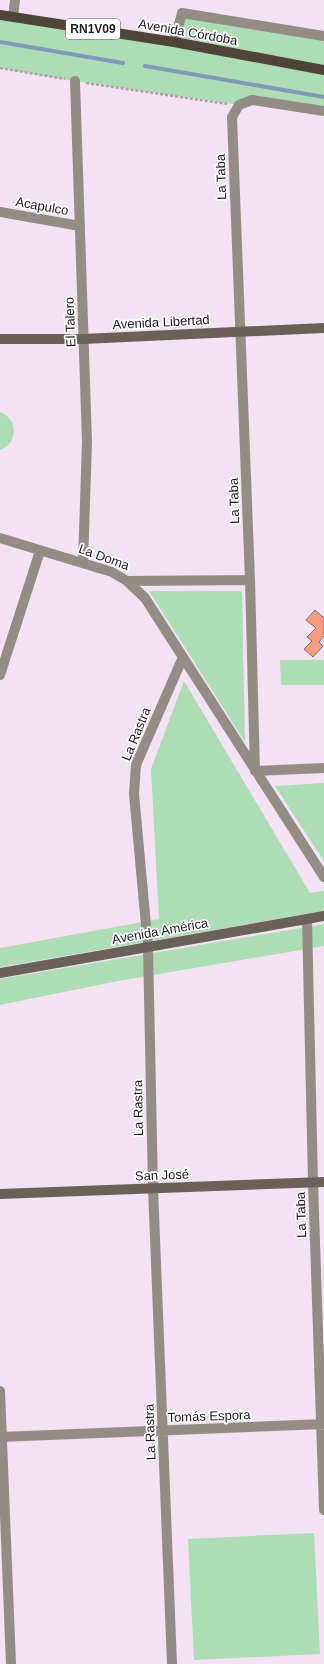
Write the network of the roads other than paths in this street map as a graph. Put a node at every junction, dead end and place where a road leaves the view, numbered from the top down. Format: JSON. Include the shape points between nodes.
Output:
{"nodes":[{"id":1,"x":15,"y":0,"type":"edge"},
{"id":2,"x":0,"y":15,"type":"edge"},
{"id":3,"x":13,"y":17,"type":"junction"},
{"id":4,"x":324,"y":36,"type":"edge"},
{"id":5,"x":174,"y":42,"type":"junction"},
{"id":6,"x":324,"y":70,"type":"edge"},
{"id":7,"x":75,"y":81,"type":"road end"},
{"id":8,"x":324,"y":111,"type":"edge"},
{"id":9,"x":0,"y":212,"type":"edge"},
{"id":10,"x":80,"y":226,"type":"junction"},
{"id":11,"x":324,"y":328,"type":"edge"},
{"id":12,"x":240,"y":332,"type":"junction"},
{"id":13,"x":0,"y":339,"type":"edge"},
{"id":14,"x":83,"y":339,"type":"junction"},
{"id":15,"x":0,"y":538,"type":"edge"},
{"id":16,"x":40,"y":551,"type":"junction"},
{"id":17,"x":83,"y":563,"type":"junction"},
{"id":18,"x":250,"y":580,"type":"junction"},
{"id":19,"x":127,"y":581,"type":"junction"},
{"id":20,"x":183,"y":657,"type":"junction"},
{"id":21,"x":0,"y":675,"type":"edge"},
{"id":22,"x":324,"y":768,"type":"edge"},
{"id":23,"x":255,"y":771,"type":"junction"},
{"id":24,"x":324,"y":877,"type":"edge"},
{"id":25,"x":324,"y":916,"type":"edge"},
{"id":26,"x":307,"y":919,"type":"junction"},
{"id":27,"x":148,"y":947,"type":"junction"},
{"id":28,"x":0,"y":973,"type":"edge"},
{"id":29,"x":312,"y":1182,"type":"junction"},
{"id":30,"x":324,"y":1182,"type":"edge"},
{"id":31,"x":153,"y":1188,"type":"junction"},
{"id":32,"x":0,"y":1194,"type":"edge"},
{"id":33,"x":0,"y":1391,"type":"edge"},
{"id":34,"x":323,"y":1424,"type":"edge"},
{"id":35,"x":162,"y":1431,"type":"junction"},
{"id":36,"x":1,"y":1437,"type":"edge"},
{"id":37,"x":324,"y":1510,"type":"edge"},
{"id":38,"x":10,"y":1664,"type":"edge"},
{"id":39,"x":172,"y":1664,"type":"edge"}],
"edges":[{"from":1,"to":3,"type":"street"},
{"from":2,"to":3,"type":"main road","name":"Avenida Córdoba","number":"RN1V09"},
{"from":3,"to":5,"type":"main road","name":"Avenida Córdoba","number":"RN1V09"},
{"from":4,"to":5,"type":"street","via":[[182,13]]},
{"from":5,"to":6,"type":"main road","name":"Avenida Córdoba","number":"RN1V09"},
{"from":7,"to":10,"type":"street","name":"El Talero"},
{"from":8,"to":12,"type":"street","name":"La Taba","via":[[252,100],[239,105],[232,117]]},
{"from":9,"to":10,"type":"street","name":"Acapulco"},
{"from":10,"to":14,"type":"street","name":"El Talero"},
{"from":11,"to":12,"type":"street","name":"Avenida Libertad"},
{"from":12,"to":14,"type":"street","name":"Avenida Libertad"},
{"from":12,"to":18,"type":"street","name":"La Taba"},
{"from":13,"to":14,"type":"street","name":"Avenida Libertad"},
{"from":14,"to":17,"type":"street","name":"El Talero","via":[[87,442]]},
{"from":15,"to":16,"type":"street","name":"La Doma"},
{"from":16,"to":17,"type":"street","name":"La Doma"},
{"from":16,"to":21,"type":"street"},
{"from":17,"to":19,"type":"street","name":"La Doma","via":[[112,572]]},
{"from":18,"to":19,"type":"street","name":"La Doma"},
{"from":18,"to":23,"type":"street","name":"La Taba"},
{"from":19,"to":20,"type":"street","via":[[145,598]]},
{"from":20,"to":23,"type":"street"},
{"from":20,"to":27,"type":"street","name":"La Rastra","via":[[136,766],[134,794]]},
{"from":22,"to":23,"type":"street"},
{"from":23,"to":24,"type":"street"},
{"from":25,"to":26,"type":"street","name":"Avenida América"},
{"from":26,"to":27,"type":"street","name":"Avenida América"},
{"from":26,"to":29,"type":"street","name":"La Taba"},
{"from":27,"to":28,"type":"street","name":"Avenida América"},
{"from":27,"to":31,"type":"street","name":"La Rastra"},
{"from":29,"to":30,"type":"street","name":"San José"},
{"from":29,"to":31,"type":"street","name":"San José"},
{"from":29,"to":34,"type":"street","name":"La Taba"},
{"from":31,"to":32,"type":"street","name":"San José"},
{"from":31,"to":35,"type":"street","name":"La Rastra"},
{"from":33,"to":36,"type":"street"},
{"from":34,"to":35,"type":"street","name":"Tomás Espora"},
{"from":34,"to":37,"type":"street","name":"La Taba"},
{"from":35,"to":36,"type":"street","name":"Tomás Espora"},
{"from":35,"to":39,"type":"street","name":"La Rastra"},
{"from":36,"to":38,"type":"street"}]}
